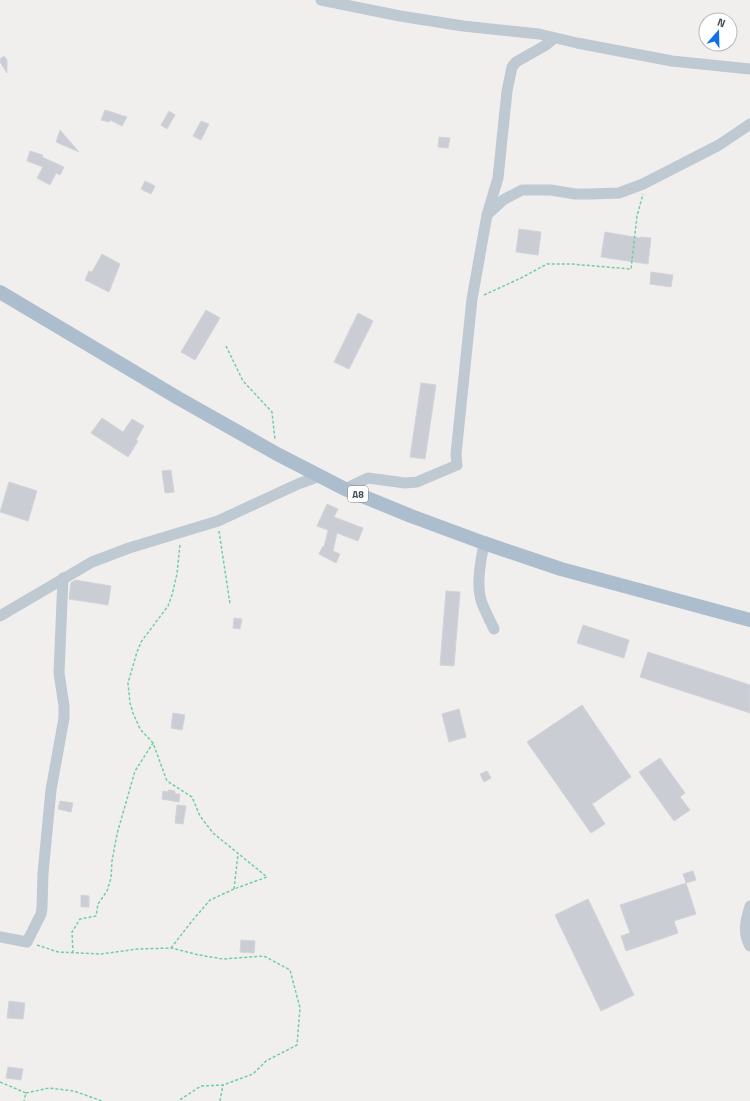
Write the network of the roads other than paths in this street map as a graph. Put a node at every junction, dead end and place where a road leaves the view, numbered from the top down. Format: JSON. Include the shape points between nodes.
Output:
{"nodes":[{"id":1,"x":321,"y":0,"type":"edge"},
{"id":2,"x":554,"y":38,"type":"junction"},
{"id":3,"x":750,"y":69,"type":"edge"},
{"id":4,"x":750,"y":124,"type":"edge"},
{"id":5,"x":487,"y":215,"type":"junction"},
{"id":6,"x":0,"y":292,"type":"edge"},
{"id":7,"x":320,"y":476,"type":"junction"},
{"id":8,"x":345,"y":489,"type":"junction"},
{"id":9,"x":484,"y":543,"type":"junction"},
{"id":10,"x":63,"y":578,"type":"junction"},
{"id":11,"x":0,"y":616,"type":"edge"},
{"id":12,"x":750,"y":620,"type":"edge"},
{"id":13,"x":494,"y":629,"type":"dead end"},
{"id":14,"x":750,"y":906,"type":"edge"},
{"id":15,"x":0,"y":937,"type":"edge"},
{"id":16,"x":750,"y":946,"type":"edge"}],
"edges":[{"from":1,"to":2,"type":"street","via":[[408,18]]},
{"from":2,"to":3,"type":"street","via":[[665,60]]},
{"from":2,"to":5,"type":"street","via":[[512,67],[498,178]]},
{"from":4,"to":5,"type":"street","via":[[719,145],[643,184],[619,193],[575,194],[551,190],[522,190],[504,200]]},
{"from":5,"to":8,"type":"street","via":[[472,299],[457,465],[417,482],[368,478]]},
{"from":6,"to":7,"type":"main road","number":"A8","via":[[172,394]]},
{"from":7,"to":8,"type":"main road","number":"A8"},
{"from":7,"to":10,"type":"street","via":[[218,521],[129,548],[92,562]]},
{"from":8,"to":9,"type":"main road","number":"A8"},
{"from":9,"to":12,"type":"main road","number":"A8","via":[[561,569]]},
{"from":9,"to":13,"type":"street","via":[[480,594]]},
{"from":10,"to":11,"type":"street"},
{"from":10,"to":15,"type":"street","via":[[59,673],[64,718],[51,790],[42,908],[27,942]]},
{"from":14,"to":16,"type":"street","via":[[745,930]]}]}
